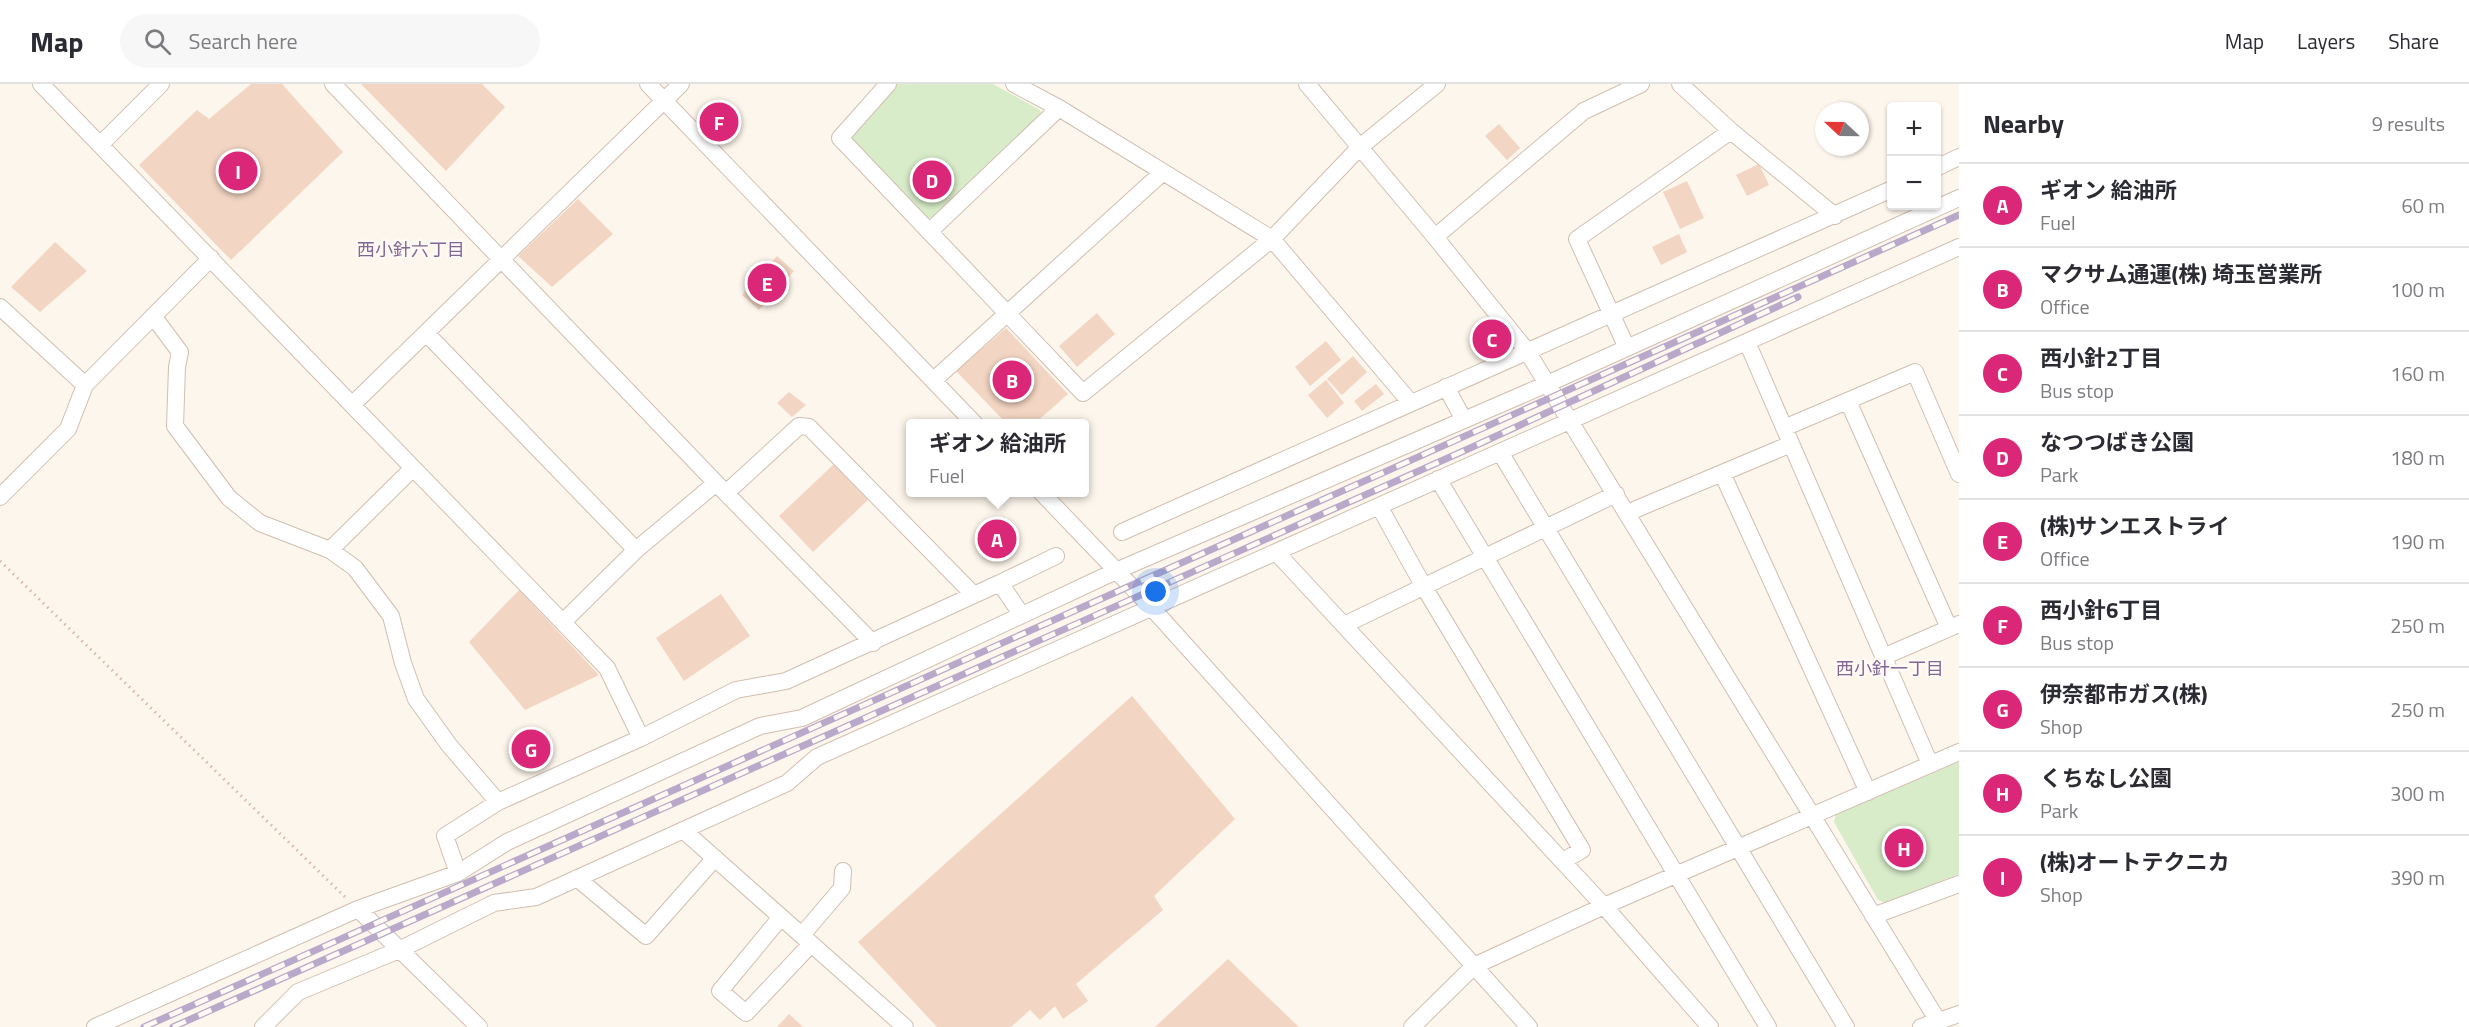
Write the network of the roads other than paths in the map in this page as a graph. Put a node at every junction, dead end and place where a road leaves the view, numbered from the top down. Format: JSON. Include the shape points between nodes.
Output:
{"nodes":[{"id":1,"x":41,"y":84,"type":"edge"},
{"id":2,"x":161,"y":84,"type":"edge"},
{"id":3,"x":333,"y":84,"type":"edge"},
{"id":4,"x":648,"y":84,"type":"edge"},
{"id":5,"x":681,"y":84,"type":"edge"},
{"id":6,"x":888,"y":84,"type":"edge"},
{"id":7,"x":1014,"y":84,"type":"edge"},
{"id":8,"x":1307,"y":84,"type":"edge"},
{"id":9,"x":1437,"y":84,"type":"edge"},
{"id":10,"x":1680,"y":84,"type":"edge"},
{"id":11,"x":1635,"y":85,"type":"edge"},
{"id":12,"x":665,"y":101,"type":"junction"},
{"id":13,"x":1059,"y":108,"type":"junction"},
{"id":14,"x":1731,"y":131,"type":"junction"},
{"id":15,"x":100,"y":145,"type":"junction"},
{"id":16,"x":1360,"y":147,"type":"junction"},
{"id":17,"x":1959,"y":157,"type":"edge"},
{"id":18,"x":1941,"y":166,"type":"edge"},
{"id":19,"x":1163,"y":172,"type":"junction"},
{"id":20,"x":1887,"y":191,"type":"edge"},
{"id":21,"x":1959,"y":198,"type":"edge"},
{"id":22,"x":1835,"y":216,"type":"junction"},
{"id":23,"x":929,"y":232,"type":"junction"},
{"id":24,"x":1436,"y":237,"type":"junction"},
{"id":25,"x":1272,"y":239,"type":"junction"},
{"id":26,"x":1959,"y":246,"type":"edge"},
{"id":27,"x":211,"y":258,"type":"junction"},
{"id":28,"x":502,"y":259,"type":"junction"},
{"id":29,"x":0,"y":307,"type":"edge"},
{"id":30,"x":1006,"y":314,"type":"junction"},
{"id":31,"x":1610,"y":315,"type":"junction"},
{"id":32,"x":153,"y":316,"type":"junction"},
{"id":33,"x":426,"y":333,"type":"junction"},
{"id":34,"x":1747,"y":342,"type":"junction"},
{"id":35,"x":1627,"y":348,"type":"junction"},
{"id":36,"x":1527,"y":351,"type":"junction"},
{"id":37,"x":934,"y":380,"type":"junction"},
{"id":38,"x":1547,"y":384,"type":"junction"},
{"id":39,"x":85,"y":385,"type":"junction"},
{"id":40,"x":1446,"y":387,"type":"junction"},
{"id":41,"x":1848,"y":400,"type":"junction"},
{"id":42,"x":1410,"y":402,"type":"junction"},
{"id":43,"x":352,"y":405,"type":"junction"},
{"id":44,"x":971,"y":419,"type":"edge"},
{"id":45,"x":1464,"y":420,"type":"junction"},
{"id":46,"x":1570,"y":420,"type":"junction"},
{"id":47,"x":1784,"y":428,"type":"junction"},
{"id":48,"x":1791,"y":444,"type":"junction"},
{"id":49,"x":1500,"y":452,"type":"junction"},
{"id":50,"x":412,"y":469,"type":"junction"},
{"id":51,"x":1722,"y":473,"type":"junction"},
{"id":52,"x":1959,"y":473,"type":"edge"},
{"id":53,"x":1438,"y":479,"type":"junction"},
{"id":54,"x":721,"y":488,"type":"junction"},
{"id":55,"x":1616,"y":494,"type":"junction"},
{"id":56,"x":0,"y":497,"type":"edge"},
{"id":57,"x":1046,"y":497,"type":"edge"},
{"id":58,"x":1379,"y":506,"type":"junction"},
{"id":59,"x":1627,"y":513,"type":"junction"},
{"id":60,"x":1546,"y":528,"type":"junction"},
{"id":61,"x":1122,"y":532,"type":"dead end"},
{"id":62,"x":330,"y":550,"type":"junction"},
{"id":63,"x":636,"y":550,"type":"junction"},
{"id":64,"x":1276,"y":552,"type":"junction"},
{"id":65,"x":1056,"y":556,"type":"dead end"},
{"id":66,"x":1484,"y":558,"type":"junction"},
{"id":67,"x":1116,"y":571,"type":"junction"},
{"id":68,"x":1000,"y":583,"type":"junction"},
{"id":69,"x":1424,"y":587,"type":"junction"},
{"id":70,"x":973,"y":594,"type":"junction"},
{"id":71,"x":1152,"y":608,"type":"junction"},
{"id":72,"x":1022,"y":614,"type":"junction"},
{"id":73,"x":563,"y":622,"type":"junction"},
{"id":74,"x":1344,"y":625,"type":"junction"},
{"id":75,"x":1954,"y":626,"type":"edge"},
{"id":76,"x":873,"y":643,"type":"junction"},
{"id":77,"x":1883,"y":657,"type":"junction"},
{"id":78,"x":641,"y":738,"type":"junction"},
{"id":79,"x":1959,"y":752,"type":"edge"},
{"id":80,"x":1930,"y":765,"type":"junction"},
{"id":81,"x":1868,"y":792,"type":"junction"},
{"id":82,"x":498,"y":802,"type":"junction"},
{"id":83,"x":1812,"y":816,"type":"junction"},
{"id":84,"x":683,"y":830,"type":"junction"},
{"id":85,"x":1738,"y":848,"type":"junction"},
{"id":86,"x":715,"y":858,"type":"junction"},
{"id":87,"x":1563,"y":861,"type":"junction"},
{"id":88,"x":843,"y":871,"type":"dead end"},
{"id":89,"x":458,"y":873,"type":"junction"},
{"id":90,"x":1676,"y":875,"type":"junction"},
{"id":91,"x":577,"y":878,"type":"junction"},
{"id":92,"x":1959,"y":884,"type":"edge"},
{"id":93,"x":1604,"y":906,"type":"junction"},
{"id":94,"x":358,"y":909,"type":"junction"},
{"id":95,"x":1873,"y":916,"type":"junction"},
{"id":96,"x":782,"y":917,"type":"junction"},
{"id":97,"x":807,"y":940,"type":"junction"},
{"id":98,"x":399,"y":950,"type":"junction"},
{"id":99,"x":1474,"y":966,"type":"junction"},
{"id":100,"x":1959,"y":1014,"type":"edge"},
{"id":101,"x":1938,"y":1021,"type":"junction"},
{"id":102,"x":95,"y":1027,"type":"edge"},
{"id":103,"x":263,"y":1027,"type":"edge"},
{"id":104,"x":478,"y":1027,"type":"edge"},
{"id":105,"x":905,"y":1027,"type":"edge"},
{"id":106,"x":1412,"y":1027,"type":"edge"},
{"id":107,"x":1529,"y":1027,"type":"edge"},
{"id":108,"x":1710,"y":1027,"type":"edge"},
{"id":109,"x":1768,"y":1027,"type":"edge"},
{"id":110,"x":1846,"y":1027,"type":"edge"},
{"id":111,"x":1922,"y":1027,"type":"edge"}],
"edges":[{"from":1,"to":15,"type":"street"},
{"from":2,"to":15,"type":"street"},
{"from":3,"to":28,"type":"street"},
{"from":4,"to":12,"type":"street"},
{"from":5,"to":12,"type":"street"},
{"from":6,"to":23,"type":"street","via":[[840,138]]},
{"from":7,"to":13,"type":"street"},
{"from":8,"to":16,"type":"street"},
{"from":9,"to":16,"type":"street"},
{"from":10,"to":14,"type":"street"},
{"from":11,"to":24,"type":"street","via":[[1584,111]]},
{"from":12,"to":28,"type":"street"},
{"from":12,"to":37,"type":"street"},
{"from":13,"to":19,"type":"street"},
{"from":13,"to":23,"type":"street"},
{"from":14,"to":22,"type":"street"},
{"from":14,"to":31,"type":"street","via":[[1577,239]]},
{"from":15,"to":27,"type":"street"},
{"from":16,"to":24,"type":"street"},
{"from":16,"to":25,"type":"street"},
{"from":17,"to":18,"type":"street"},
{"from":19,"to":25,"type":"street"},
{"from":19,"to":30,"type":"street"},
{"from":20,"to":22,"type":"street"},
{"from":21,"to":35,"type":"street"},
{"from":22,"to":31,"type":"street"},
{"from":23,"to":30,"type":"street"},
{"from":24,"to":36,"type":"street"},
{"from":25,"to":30,"type":"street","via":[[1083,393]]},
{"from":25,"to":42,"type":"street"},
{"from":26,"to":34,"type":"street"},
{"from":27,"to":32,"type":"street"},
{"from":27,"to":43,"type":"street"},
{"from":28,"to":33,"type":"street"},
{"from":28,"to":54,"type":"street"},
{"from":29,"to":39,"type":"street"},
{"from":30,"to":37,"type":"street"},
{"from":31,"to":35,"type":"street"},
{"from":31,"to":36,"type":"street"},
{"from":32,"to":39,"type":"street"},
{"from":32,"to":62,"type":"street","via":[[180,352],[175,426],[229,498],[260,523]]},
{"from":33,"to":43,"type":"street"},
{"from":33,"to":63,"type":"street"},
{"from":34,"to":46,"type":"street"},
{"from":34,"to":47,"type":"street"},
{"from":35,"to":38,"type":"street"},
{"from":36,"to":38,"type":"street"},
{"from":36,"to":40,"type":"street"},
{"from":37,"to":44,"type":"street"},
{"from":38,"to":45,"type":"street"},
{"from":38,"to":46,"type":"street"},
{"from":39,"to":56,"type":"street","via":[[68,429]]},
{"from":40,"to":42,"type":"street"},
{"from":40,"to":45,"type":"street"},
{"from":41,"to":47,"type":"street"},
{"from":41,"to":52,"type":"street","via":[[1915,372]]},
{"from":41,"to":75,"type":"street"},
{"from":42,"to":61,"type":"street"},
{"from":43,"to":50,"type":"street"},
{"from":45,"to":67,"type":"street"},
{"from":46,"to":49,"type":"street"},
{"from":46,"to":55,"type":"street"},
{"from":47,"to":48,"type":"street"},
{"from":48,"to":51,"type":"street"},
{"from":48,"to":77,"type":"street"},
{"from":49,"to":53,"type":"street"},
{"from":49,"to":60,"type":"street"},
{"from":50,"to":62,"type":"street"},
{"from":50,"to":73,"type":"street"},
{"from":51,"to":59,"type":"street"},
{"from":51,"to":81,"type":"street"},
{"from":53,"to":58,"type":"street"},
{"from":53,"to":66,"type":"street"},
{"from":54,"to":63,"type":"street"},
{"from":54,"to":70,"type":"street","via":[[799,426],[809,427]]},
{"from":54,"to":76,"type":"street"},
{"from":55,"to":59,"type":"street"},
{"from":55,"to":60,"type":"street"},
{"from":57,"to":67,"type":"street"},
{"from":58,"to":64,"type":"street"},
{"from":58,"to":69,"type":"street"},
{"from":59,"to":83,"type":"street"},
{"from":60,"to":66,"type":"street"},
{"from":60,"to":85,"type":"street"},
{"from":62,"to":82,"type":"street","via":[[355,568],[391,616],[416,699]]},
{"from":63,"to":73,"type":"street"},
{"from":64,"to":71,"type":"street"},
{"from":64,"to":74,"type":"street"},
{"from":65,"to":68,"type":"street"},
{"from":66,"to":69,"type":"street"},
{"from":66,"to":90,"type":"street"},
{"from":67,"to":71,"type":"street"},
{"from":67,"to":72,"type":"street"},
{"from":68,"to":70,"type":"street"},
{"from":68,"to":72,"type":"street"},
{"from":69,"to":74,"type":"street"},
{"from":69,"to":87,"type":"street","via":[[1582,850]]},
{"from":70,"to":76,"type":"street"},
{"from":71,"to":84,"type":"street","via":[[817,757],[787,783]]},
{"from":71,"to":99,"type":"street"},
{"from":72,"to":89,"type":"street","via":[[802,718],[760,726],[507,842]]},
{"from":73,"to":78,"type":"street","via":[[606,668]]},
{"from":74,"to":87,"type":"street"},
{"from":75,"to":77,"type":"street"},
{"from":76,"to":78,"type":"street","via":[[786,681],[736,690]]},
{"from":77,"to":80,"type":"street"},
{"from":78,"to":82,"type":"street"},
{"from":79,"to":80,"type":"street"},
{"from":80,"to":81,"type":"street"},
{"from":81,"to":83,"type":"street"},
{"from":82,"to":89,"type":"street","via":[[445,837]]},
{"from":83,"to":85,"type":"street"},
{"from":83,"to":95,"type":"street"},
{"from":84,"to":86,"type":"street"},
{"from":84,"to":91,"type":"street"},
{"from":85,"to":90,"type":"street"},
{"from":85,"to":110,"type":"street"},
{"from":86,"to":91,"type":"street","via":[[646,936]]},
{"from":86,"to":96,"type":"street"},
{"from":87,"to":93,"type":"street"},
{"from":88,"to":97,"type":"street","via":[[842,888]]},
{"from":89,"to":94,"type":"street"},
{"from":90,"to":93,"type":"street"},
{"from":90,"to":109,"type":"street"},
{"from":91,"to":98,"type":"street","via":[[536,897],[494,903]]},
{"from":92,"to":95,"type":"street"},
{"from":93,"to":99,"type":"street"},
{"from":93,"to":108,"type":"street"},
{"from":94,"to":98,"type":"street"},
{"from":94,"to":102,"type":"street"},
{"from":95,"to":101,"type":"street"},
{"from":96,"to":97,"type":"street"},
{"from":96,"to":97,"type":"street","via":[[720,991],[746,1013]]},
{"from":97,"to":105,"type":"street"},
{"from":98,"to":103,"type":"street","via":[[298,992]]},
{"from":98,"to":104,"type":"street"},
{"from":99,"to":106,"type":"street"},
{"from":99,"to":107,"type":"street"},
{"from":100,"to":101,"type":"street"},
{"from":101,"to":111,"type":"street"}]}
